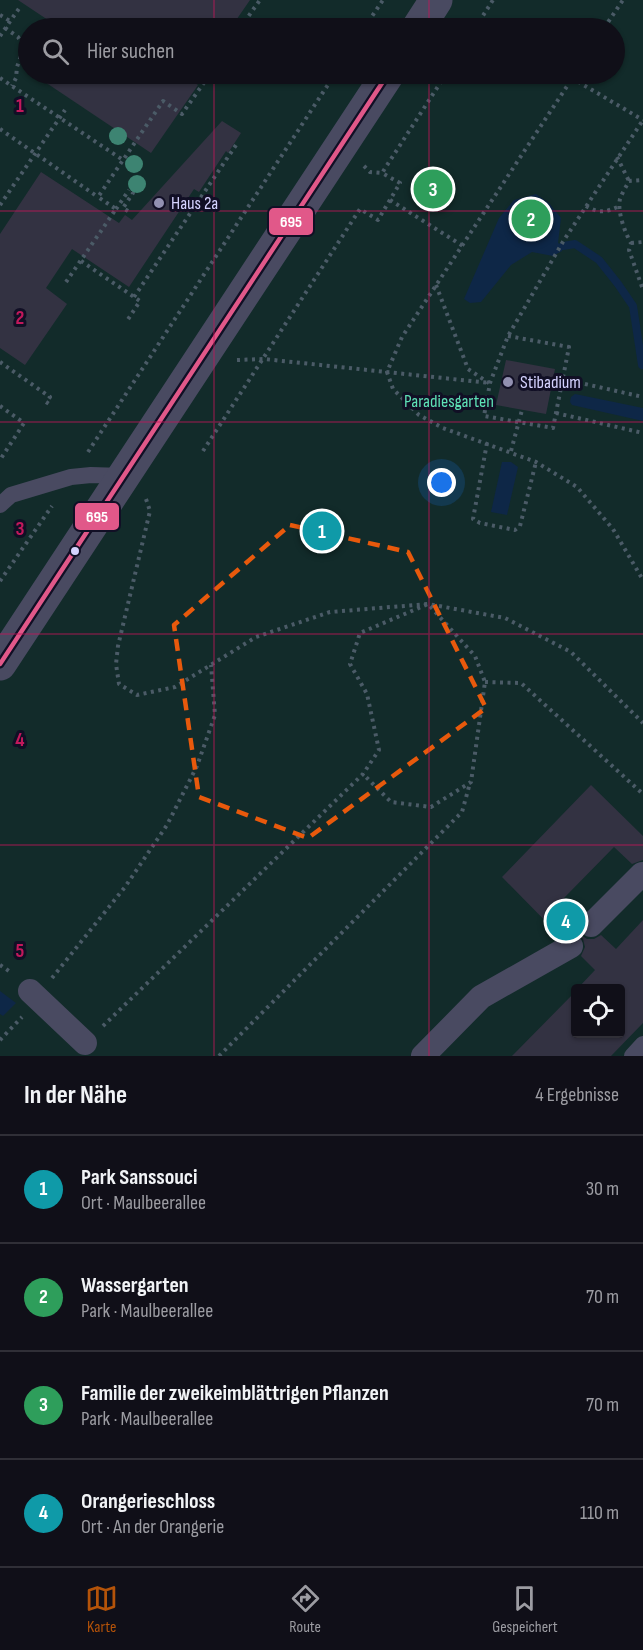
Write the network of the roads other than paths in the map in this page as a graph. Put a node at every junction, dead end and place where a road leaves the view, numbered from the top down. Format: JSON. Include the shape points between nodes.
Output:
{"nodes":[{"id":1,"x":436,"y":0,"type":"edge"},
{"id":2,"x":424,"y":18,"type":"edge"},
{"id":3,"x":381,"y":84,"type":"edge"},
{"id":4,"x":123,"y":476,"type":"junction"},
{"id":5,"x":0,"y":505,"type":"edge"},
{"id":6,"x":0,"y":663,"type":"edge"},
{"id":7,"x":642,"y":874,"type":"edge"},
{"id":8,"x":591,"y":925,"type":"dead end"},
{"id":9,"x":571,"y":946,"type":"dead end"},
{"id":10,"x":34,"y":995,"type":"road end"},
{"id":11,"x":85,"y":1043,"type":"road end"},
{"id":12,"x":643,"y":1044,"type":"edge"},
{"id":13,"x":423,"y":1056,"type":"edge"},
{"id":14,"x":632,"y":1056,"type":"edge"}],
"edges":[{"from":1,"to":2,"type":"street"},
{"from":3,"to":4,"type":"street"},
{"from":4,"to":5,"type":"lane","via":[[71,477],[11,495]]},
{"from":4,"to":6,"type":"street"},
{"from":7,"to":8,"type":"street"},
{"from":9,"to":13,"type":"street","via":[[481,998]]},
{"from":10,"to":11,"type":"street"},
{"from":12,"to":14,"type":"lane"}]}
